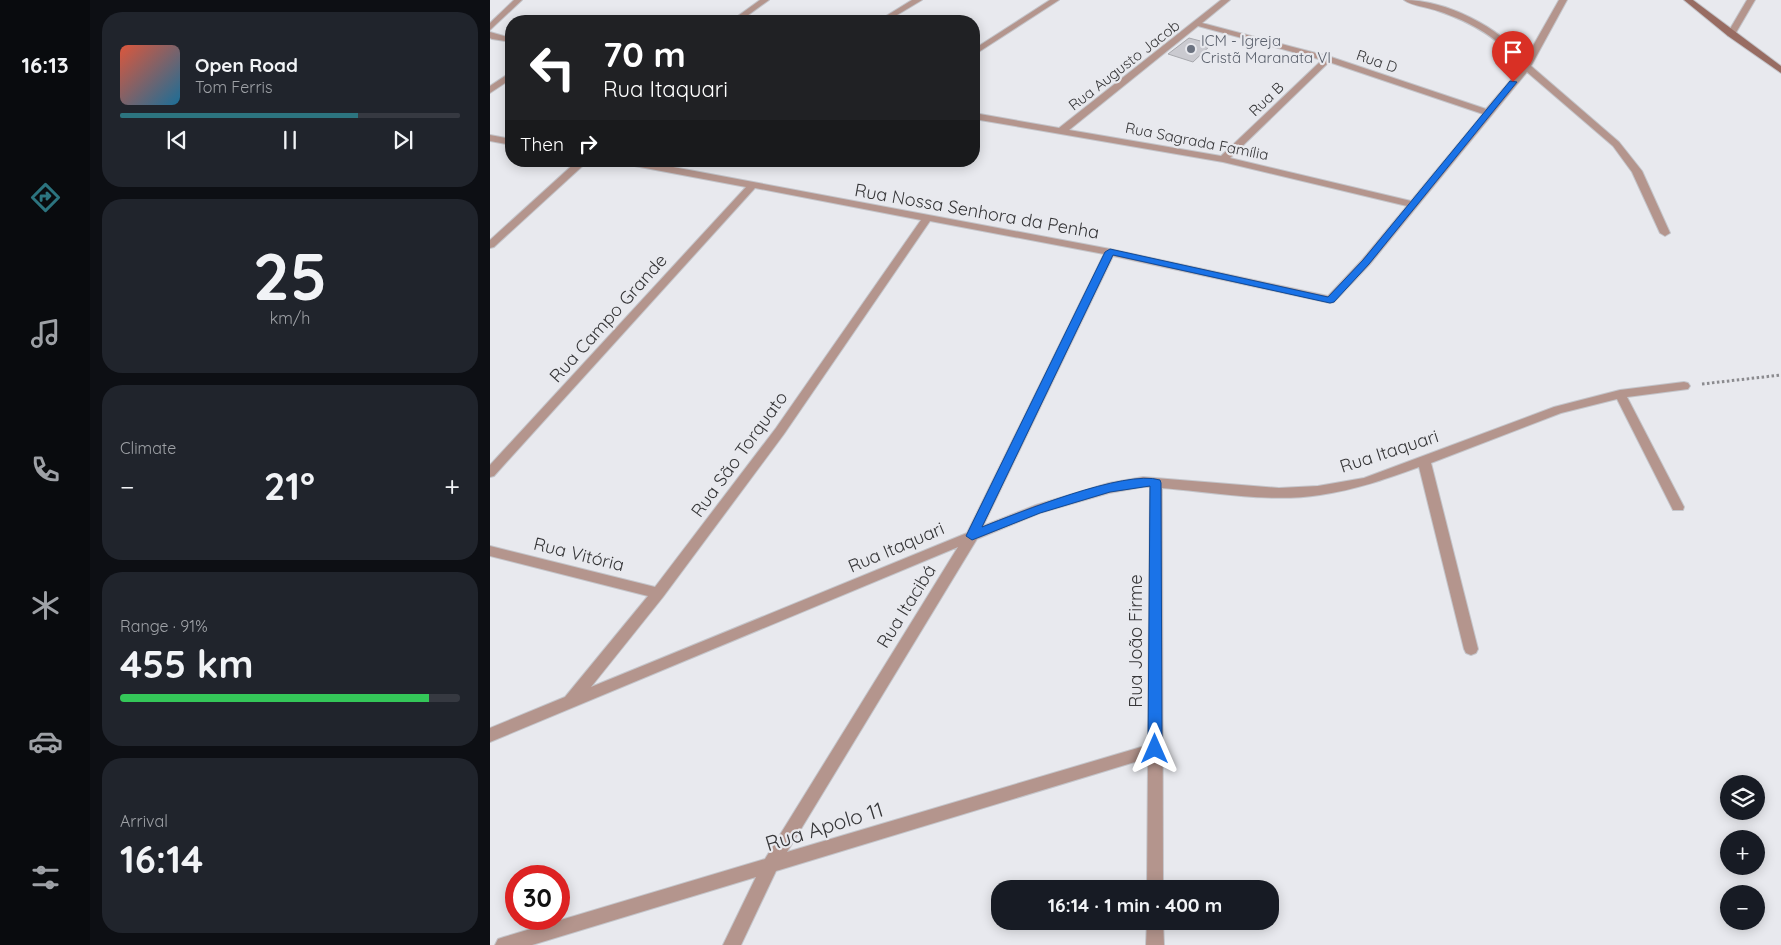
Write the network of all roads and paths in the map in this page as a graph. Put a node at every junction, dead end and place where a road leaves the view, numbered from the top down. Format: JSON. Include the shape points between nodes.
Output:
{"nodes":[{"id":1,"x":518,"y":0,"type":"edge"},
{"id":2,"x":766,"y":0,"type":"edge"},
{"id":3,"x":918,"y":0,"type":"edge"},
{"id":4,"x":1056,"y":0,"type":"edge"},
{"id":5,"x":1226,"y":0,"type":"edge"},
{"id":6,"x":1408,"y":0,"type":"edge"},
{"id":7,"x":1563,"y":0,"type":"edge"},
{"id":8,"x":1688,"y":0,"type":"edge"},
{"id":9,"x":1751,"y":0,"type":"edge"},
{"id":10,"x":744,"y":15,"type":"edge"},
{"id":11,"x":892,"y":15,"type":"edge"},
{"id":12,"x":1198,"y":24,"type":"junction"},
{"id":13,"x":490,"y":28,"type":"edge"},
{"id":14,"x":490,"y":34,"type":"edge"},
{"id":15,"x":1731,"y":34,"type":"junction"},
{"id":16,"x":505,"y":39,"type":"edge"},
{"id":17,"x":980,"y":50,"type":"edge"},
{"id":18,"x":1328,"y":59,"type":"junction"},
{"id":19,"x":1526,"y":67,"type":"junction"},
{"id":20,"x":1781,"y":70,"type":"edge"},
{"id":21,"x":505,"y":79,"type":"edge"},
{"id":22,"x":490,"y":90,"type":"edge"},
{"id":23,"x":1488,"y":113,"type":"junction"},
{"id":24,"x":980,"y":117,"type":"edge"},
{"id":25,"x":1061,"y":132,"type":"junction"},
{"id":26,"x":490,"y":138,"type":"edge"},
{"id":27,"x":505,"y":141,"type":"edge"},
{"id":28,"x":1223,"y":159,"type":"junction"},
{"id":29,"x":576,"y":167,"type":"edge"},
{"id":30,"x":655,"y":167,"type":"edge"},
{"id":31,"x":752,"y":186,"type":"junction"},
{"id":32,"x":1413,"y":204,"type":"junction"},
{"id":33,"x":927,"y":218,"type":"junction"},
{"id":34,"x":1665,"y":233,"type":"dead end"},
{"id":35,"x":490,"y":245,"type":"edge"},
{"id":36,"x":1110,"y":252,"type":"junction"},
{"id":37,"x":1781,"y":375,"type":"edge"},
{"id":38,"x":1684,"y":386,"type":"joint"},
{"id":39,"x":1620,"y":394,"type":"junction"},
{"id":40,"x":1424,"y":462,"type":"junction"},
{"id":41,"x":490,"y":473,"type":"edge"},
{"id":42,"x":1156,"y":483,"type":"junction"},
{"id":43,"x":1678,"y":507,"type":"dead end"},
{"id":44,"x":972,"y":536,"type":"junction"},
{"id":45,"x":490,"y":551,"type":"edge"},
{"id":46,"x":658,"y":593,"type":"junction"},
{"id":47,"x":1471,"y":649,"type":"dead end"},
{"id":48,"x":569,"y":703,"type":"junction"},
{"id":49,"x":490,"y":735,"type":"edge"},
{"id":50,"x":1155,"y":749,"type":"junction"},
{"id":51,"x":770,"y":864,"type":"junction"},
{"id":52,"x":1155,"y":880,"type":"edge"},
{"id":53,"x":1155,"y":930,"type":"edge"},
{"id":54,"x":504,"y":945,"type":"edge"},
{"id":55,"x":732,"y":945,"type":"edge"},
{"id":56,"x":1154,"y":945,"type":"edge"}],
"edges":[{"from":1,"to":13,"type":"street"},
{"from":2,"to":10,"type":"street"},
{"from":3,"to":11,"type":"street"},
{"from":4,"to":17,"type":"street"},
{"from":5,"to":12,"type":"street","name":"Rua Augusto Jacob"},
{"from":6,"to":19,"type":"street","via":[[1459,16],[1491,33],[1517,53]]},
{"from":7,"to":19,"type":"street"},
{"from":8,"to":15,"type":"street"},
{"from":9,"to":15,"type":"street"},
{"from":12,"to":18,"type":"street","name":"Rua D"},
{"from":12,"to":25,"type":"street","name":"Rua Augusto Jacob"},
{"from":14,"to":16,"type":"street"},
{"from":15,"to":20,"type":"street"},
{"from":18,"to":23,"type":"street","name":"Rua D"},
{"from":18,"to":28,"type":"street","name":"Rua B"},
{"from":19,"to":23,"type":"street"},
{"from":19,"to":34,"type":"street","via":[[1616,144],[1637,171]]},
{"from":21,"to":22,"type":"street"},
{"from":23,"to":32,"type":"street"},
{"from":24,"to":25,"type":"street","name":"Rua Sagrada Família"},
{"from":25,"to":28,"type":"street","name":"Rua Sagrada Família"},
{"from":26,"to":27,"type":"street"},
{"from":28,"to":32,"type":"street","name":"Rua Sagrada Família"},
{"from":29,"to":35,"type":"street"},
{"from":30,"to":31,"type":"street","name":"Rua Nossa Senhora da Penha"},
{"from":31,"to":33,"type":"street","name":"Rua Nossa Senhora da Penha"},
{"from":31,"to":41,"type":"street","name":"Rua Campo Grande"},
{"from":32,"to":36,"type":"street","name":"Rua Nossa Senhora da Penha","via":[[1330,300]]},
{"from":33,"to":36,"type":"street","name":"Rua Nossa Senhora da Penha"},
{"from":33,"to":46,"type":"street","name":"Rua São Torquato","via":[[780,431]]},
{"from":36,"to":44,"type":"street","name":"Rua Itacibá"},
{"from":37,"to":38,"type":"path"},
{"from":38,"to":39,"type":"street","name":"Rua Itaquari"},
{"from":39,"to":40,"type":"street","name":"Rua Itaquari","via":[[1550,413]]},
{"from":39,"to":43,"type":"street"},
{"from":40,"to":42,"type":"street","name":"Rua Itaquari","via":[[1366,482],[1318,491],[1279,494]]},
{"from":40,"to":47,"type":"street"},
{"from":42,"to":44,"type":"street","name":"Rua Itaquari","via":[[1109,488],[1036,510]]},
{"from":42,"to":50,"type":"street","name":"Rua João Firme"},
{"from":44,"to":48,"type":"street","name":"Rua Itaquari"},
{"from":44,"to":51,"type":"street","name":"Rua Itacibá"},
{"from":45,"to":46,"type":"street","name":"Rua Vitória"},
{"from":46,"to":48,"type":"street","name":"Rua São Torquato"},
{"from":48,"to":49,"type":"street","name":"Rua Itaquari"},
{"from":50,"to":51,"type":"street","name":"Rua Apolo 11"},
{"from":50,"to":52,"type":"street","name":"Rua João Firme"},
{"from":51,"to":54,"type":"street","name":"Rua Apolo 11"},
{"from":51,"to":55,"type":"street","name":"Rua Itacibá"},
{"from":53,"to":56,"type":"street"}]}
